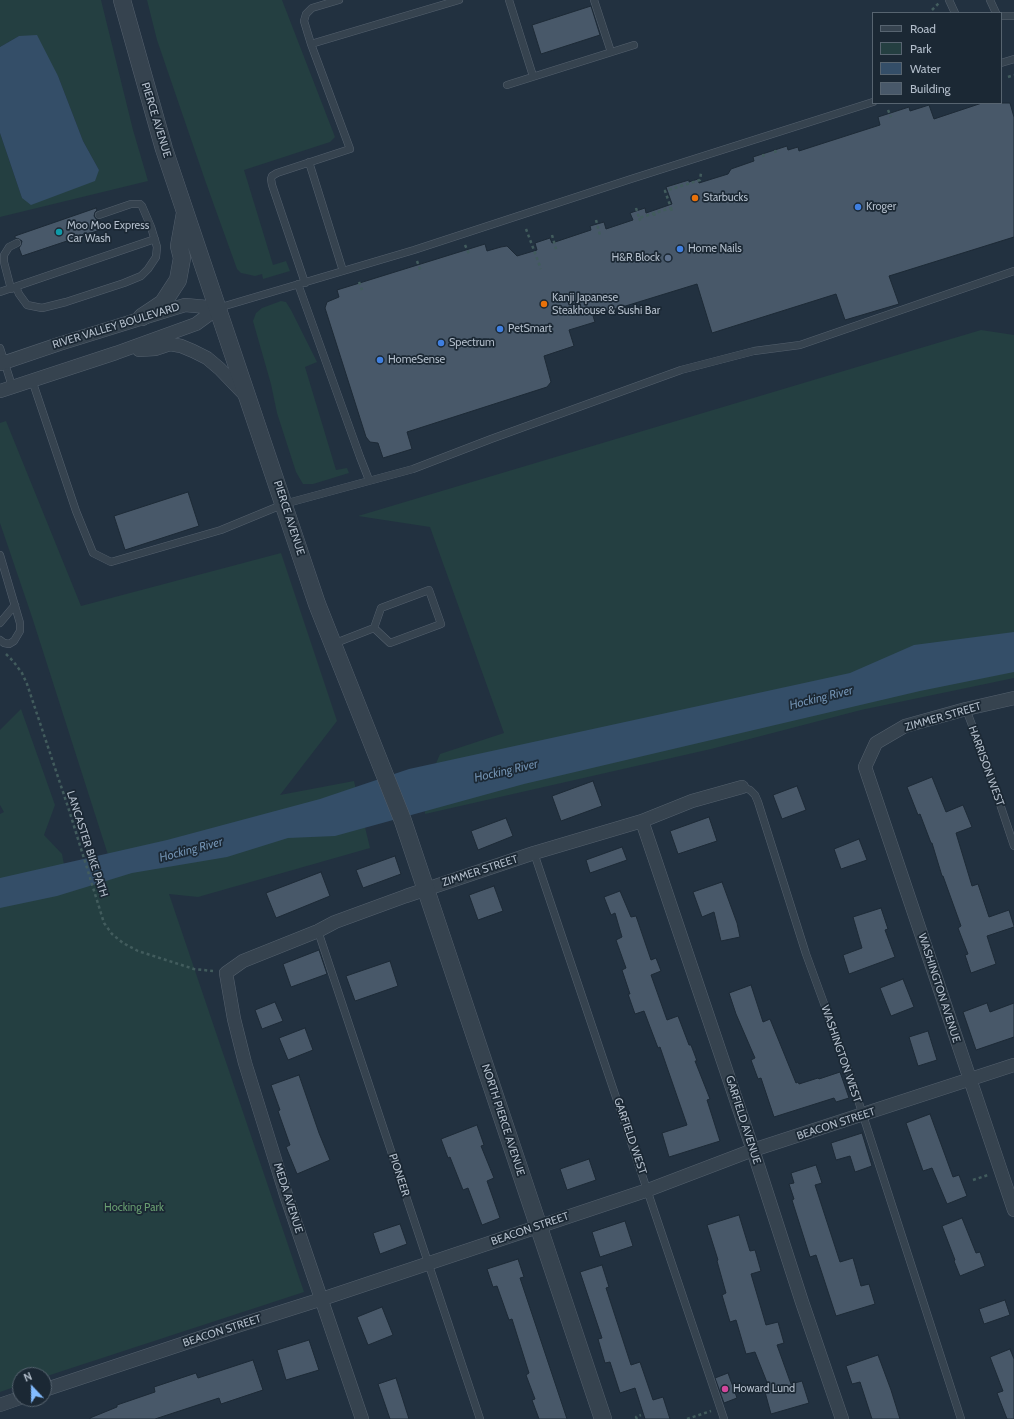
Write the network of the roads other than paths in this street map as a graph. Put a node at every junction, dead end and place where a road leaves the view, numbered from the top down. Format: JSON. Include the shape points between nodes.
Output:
{"nodes":[{"id":1,"x":122,"y":0,"type":"edge"},
{"id":2,"x":134,"y":0,"type":"edge"},
{"id":3,"x":339,"y":0,"type":"edge"},
{"id":4,"x":459,"y":0,"type":"edge"},
{"id":5,"x":509,"y":0,"type":"edge"},
{"id":6,"x":594,"y":0,"type":"edge"},
{"id":7,"x":949,"y":0,"type":"edge"},
{"id":8,"x":990,"y":0,"type":"edge"},
{"id":9,"x":955,"y":12,"type":"edge"},
{"id":10,"x":996,"y":12,"type":"edge"},
{"id":11,"x":1002,"y":16,"type":"edge"},
{"id":12,"x":1014,"y":16,"type":"edge"},
{"id":13,"x":130,"y":28,"type":"junction"},
{"id":14,"x":311,"y":44,"type":"junction"},
{"id":15,"x":634,"y":45,"type":"dead end"},
{"id":16,"x":611,"y":52,"type":"junction"},
{"id":17,"x":1014,"y":59,"type":"edge"},
{"id":18,"x":1002,"y":63,"type":"edge"},
{"id":19,"x":533,"y":76,"type":"junction"},
{"id":20,"x":507,"y":85,"type":"dead end"},
{"id":21,"x":872,"y":102,"type":"edge"},
{"id":22,"x":309,"y":162,"type":"junction"},
{"id":23,"x":186,"y":211,"type":"junction"},
{"id":24,"x":99,"y":215,"type":"dead end"},
{"id":25,"x":155,"y":239,"type":"junction"},
{"id":26,"x":17,"y":243,"type":"dead end"},
{"id":27,"x":344,"y":271,"type":"junction"},
{"id":28,"x":1014,"y":271,"type":"edge"},
{"id":29,"x":301,"y":283,"type":"junction"},
{"id":30,"x":14,"y":288,"type":"junction"},
{"id":31,"x":0,"y":292,"type":"edge"},
{"id":32,"x":218,"y":308,"type":"junction"},
{"id":33,"x":142,"y":317,"type":"junction"},
{"id":34,"x":0,"y":348,"type":"edge"},
{"id":35,"x":116,"y":353,"type":"junction"},
{"id":36,"x":2,"y":363,"type":"edge"},
{"id":37,"x":32,"y":380,"type":"junction"},
{"id":38,"x":6,"y":389,"type":"edge"},
{"id":39,"x":248,"y":398,"type":"junction"},
{"id":40,"x":369,"y":480,"type":"junction"},
{"id":41,"x":284,"y":504,"type":"junction"},
{"id":42,"x":0,"y":555,"type":"edge"},
{"id":43,"x":15,"y":605,"type":"junction"},
{"id":44,"x":0,"y":623,"type":"edge"},
{"id":45,"x":374,"y":628,"type":"junction"},
{"id":46,"x":0,"y":640,"type":"edge"},
{"id":47,"x":333,"y":644,"type":"junction"},
{"id":48,"x":1014,"y":698,"type":"edge"},
{"id":49,"x":966,"y":708,"type":"junction"},
{"id":50,"x":865,"y":767,"type":"joint"},
{"id":51,"x":742,"y":787,"type":"joint"},
{"id":52,"x":403,"y":821,"type":"joint"},
{"id":53,"x":642,"y":821,"type":"junction"},
{"id":54,"x":1014,"y":846,"type":"edge"},
{"id":55,"x":534,"y":853,"type":"junction"},
{"id":56,"x":426,"y":890,"type":"junction"},
{"id":57,"x":318,"y":931,"type":"junction"},
{"id":58,"x":226,"y":973,"type":"joint"},
{"id":59,"x":1014,"y":1065,"type":"edge"},
{"id":60,"x":970,"y":1079,"type":"junction"},
{"id":61,"x":862,"y":1115,"type":"junction"},
{"id":62,"x":753,"y":1150,"type":"junction"},
{"id":63,"x":648,"y":1190,"type":"junction"},
{"id":64,"x":1014,"y":1210,"type":"edge"},
{"id":65,"x":539,"y":1226,"type":"junction"},
{"id":66,"x":429,"y":1263,"type":"junction"},
{"id":67,"x":322,"y":1299,"type":"junction"},
{"id":68,"x":52,"y":1387,"type":"edge"},
{"id":69,"x":12,"y":1401,"type":"edge"},
{"id":70,"x":0,"y":1405,"type":"edge"},
{"id":71,"x":362,"y":1419,"type":"edge"},
{"id":72,"x":480,"y":1419,"type":"edge"},
{"id":73,"x":603,"y":1419,"type":"edge"},
{"id":74,"x":724,"y":1419,"type":"edge"},
{"id":75,"x":842,"y":1419,"type":"edge"},
{"id":76,"x":961,"y":1419,"type":"edge"}],
"edges":[{"from":1,"to":13,"type":"street","name":"PIERCE AVENUE"},
{"from":2,"to":13,"type":"street","via":[[136,8]]},
{"from":3,"to":14,"type":"lane","via":[[312,8],[306,14],[304,21]]},
{"from":4,"to":14,"type":"lane"},
{"from":5,"to":19,"type":"lane"},
{"from":6,"to":16,"type":"lane"},
{"from":7,"to":9,"type":"lane"},
{"from":8,"to":10,"type":"lane"},
{"from":11,"to":12,"type":"lane"},
{"from":13,"to":23,"type":"street","name":"PIERCE AVENUE","via":[[164,149]]},
{"from":14,"to":22,"type":"lane","via":[[350,150]]},
{"from":15,"to":16,"type":"lane"},
{"from":16,"to":19,"type":"lane"},
{"from":17,"to":18,"type":"lane"},
{"from":19,"to":20,"type":"lane"},
{"from":21,"to":27,"type":"lane"},
{"from":22,"to":27,"type":"lane"},
{"from":22,"to":29,"type":"lane","via":[[275,174],[271,181]]},
{"from":23,"to":32,"type":"street","name":"PIERCE AVENUE"},
{"from":23,"to":33,"type":"street","via":[[179,246],[182,258],[178,280],[163,303]]},
{"from":24,"to":25,"type":"lane","via":[[131,204],[140,204]]},
{"from":25,"to":30,"type":"lane"},
{"from":25,"to":30,"type":"lane","via":[[156,257],[151,265],[141,276],[124,283],[42,308],[28,305]]},
{"from":26,"to":30,"type":"lane","via":[[9,247],[4,255],[4,262]]},
{"from":27,"to":29,"type":"lane"},
{"from":28,"to":40,"type":"lane","via":[[800,345],[754,351],[681,370],[413,469]]},
{"from":29,"to":32,"type":"lane"},
{"from":29,"to":40,"type":"lane"},
{"from":30,"to":31,"type":"lane"},
{"from":32,"to":33,"type":"street","name":"RIVER VALLEY BOULEVARD","via":[[185,305]]},
{"from":32,"to":35,"type":"street","name":"RIVER VALLEY BOULEVARD","via":[[196,324]]},
{"from":32,"to":39,"type":"street","name":"PIERCE AVENUE"},
{"from":33,"to":36,"type":"street","name":"RIVER VALLEY BOULEVARD"},
{"from":34,"to":36,"type":"lane"},
{"from":35,"to":37,"type":"street","name":"RIVER VALLEY BOULEVARD"},
{"from":35,"to":39,"type":"street","name":"RIVER VALLEY BOULEVARD","via":[[170,344],[181,346],[207,358]]},
{"from":36,"to":38,"type":"lane"},
{"from":37,"to":38,"type":"street","name":"RIVER VALLEY BOULEVARD"},
{"from":37,"to":41,"type":"lane","via":[[76,511],[93,553],[111,562],[221,530]]},
{"from":39,"to":41,"type":"street","name":"PIERCE AVENUE"},
{"from":40,"to":41,"type":"lane"},
{"from":41,"to":47,"type":"street","name":"PIERCE AVENUE"},
{"from":42,"to":43,"type":"lane"},
{"from":43,"to":44,"type":"lane"},
{"from":43,"to":46,"type":"lane","via":[[20,631],[9,644]]},
{"from":45,"to":45,"type":"lane","via":[[390,643],[441,624],[428,590],[381,608]]},
{"from":45,"to":47,"type":"lane"},
{"from":47,"to":52,"type":"street","name":"PIERCE AVENUE"},
{"from":48,"to":49,"type":"street","name":"ZIMMER STREET"},
{"from":49,"to":50,"type":"street","name":"ZIMMER STREET","via":[[904,726],[876,743]]},
{"from":49,"to":54,"type":"lane","name":"HARRISON WEST"},
{"from":50,"to":60,"type":"street","name":"WASHINGTON AVENUE"},
{"from":51,"to":53,"type":"street","name":"ZIMMER STREET","via":[[692,801]]},
{"from":51,"to":61,"type":"lane","name":"WASHINGTON WEST","via":[[750,790],[758,802],[806,954],[837,1036]]},
{"from":52,"to":56,"type":"street","name":"NORTH PIERCE AVENUE"},
{"from":53,"to":55,"type":"street","name":"ZIMMER STREET"},
{"from":53,"to":62,"type":"street","name":"GARFIELD AVENUE"},
{"from":55,"to":56,"type":"street","name":"ZIMMER STREET"},
{"from":55,"to":63,"type":"lane","name":"GARFIELD WEST"},
{"from":56,"to":57,"type":"street","name":"ZIMMER STREET","via":[[335,922]]},
{"from":56,"to":65,"type":"street","name":"NORTH PIERCE AVENUE"},
{"from":57,"to":58,"type":"street","name":"ZIMMER STREET","via":[[243,961]]},
{"from":57,"to":66,"type":"lane","name":"PIONEER"},
{"from":58,"to":67,"type":"street","name":"MEDA AVENUE","via":[[245,1063]]},
{"from":59,"to":60,"type":"street","name":"BEACON STREET"},
{"from":60,"to":61,"type":"street","name":"BEACON STREET"},
{"from":60,"to":64,"type":"street","name":"WASHINGTON AVENUE"},
{"from":61,"to":62,"type":"street","name":"BEACON STREET"},
{"from":61,"to":76,"type":"lane","name":"WASHINGTON WEST"},
{"from":62,"to":63,"type":"street","name":"BEACON STREET"},
{"from":62,"to":75,"type":"street","name":"GARFIELD AVENUE"},
{"from":63,"to":65,"type":"street","name":"BEACON STREET"},
{"from":63,"to":74,"type":"lane","name":"GARFIELD WEST"},
{"from":65,"to":66,"type":"street","name":"BEACON STREET"},
{"from":65,"to":73,"type":"street","name":"NORTH PIERCE AVENUE"},
{"from":66,"to":67,"type":"street","name":"BEACON STREET"},
{"from":66,"to":72,"type":"lane","name":"PIONEER"},
{"from":67,"to":68,"type":"street","name":"BEACON STREET"},
{"from":67,"to":71,"type":"street","name":"MEDA AVENUE"},
{"from":69,"to":70,"type":"street"}]}
